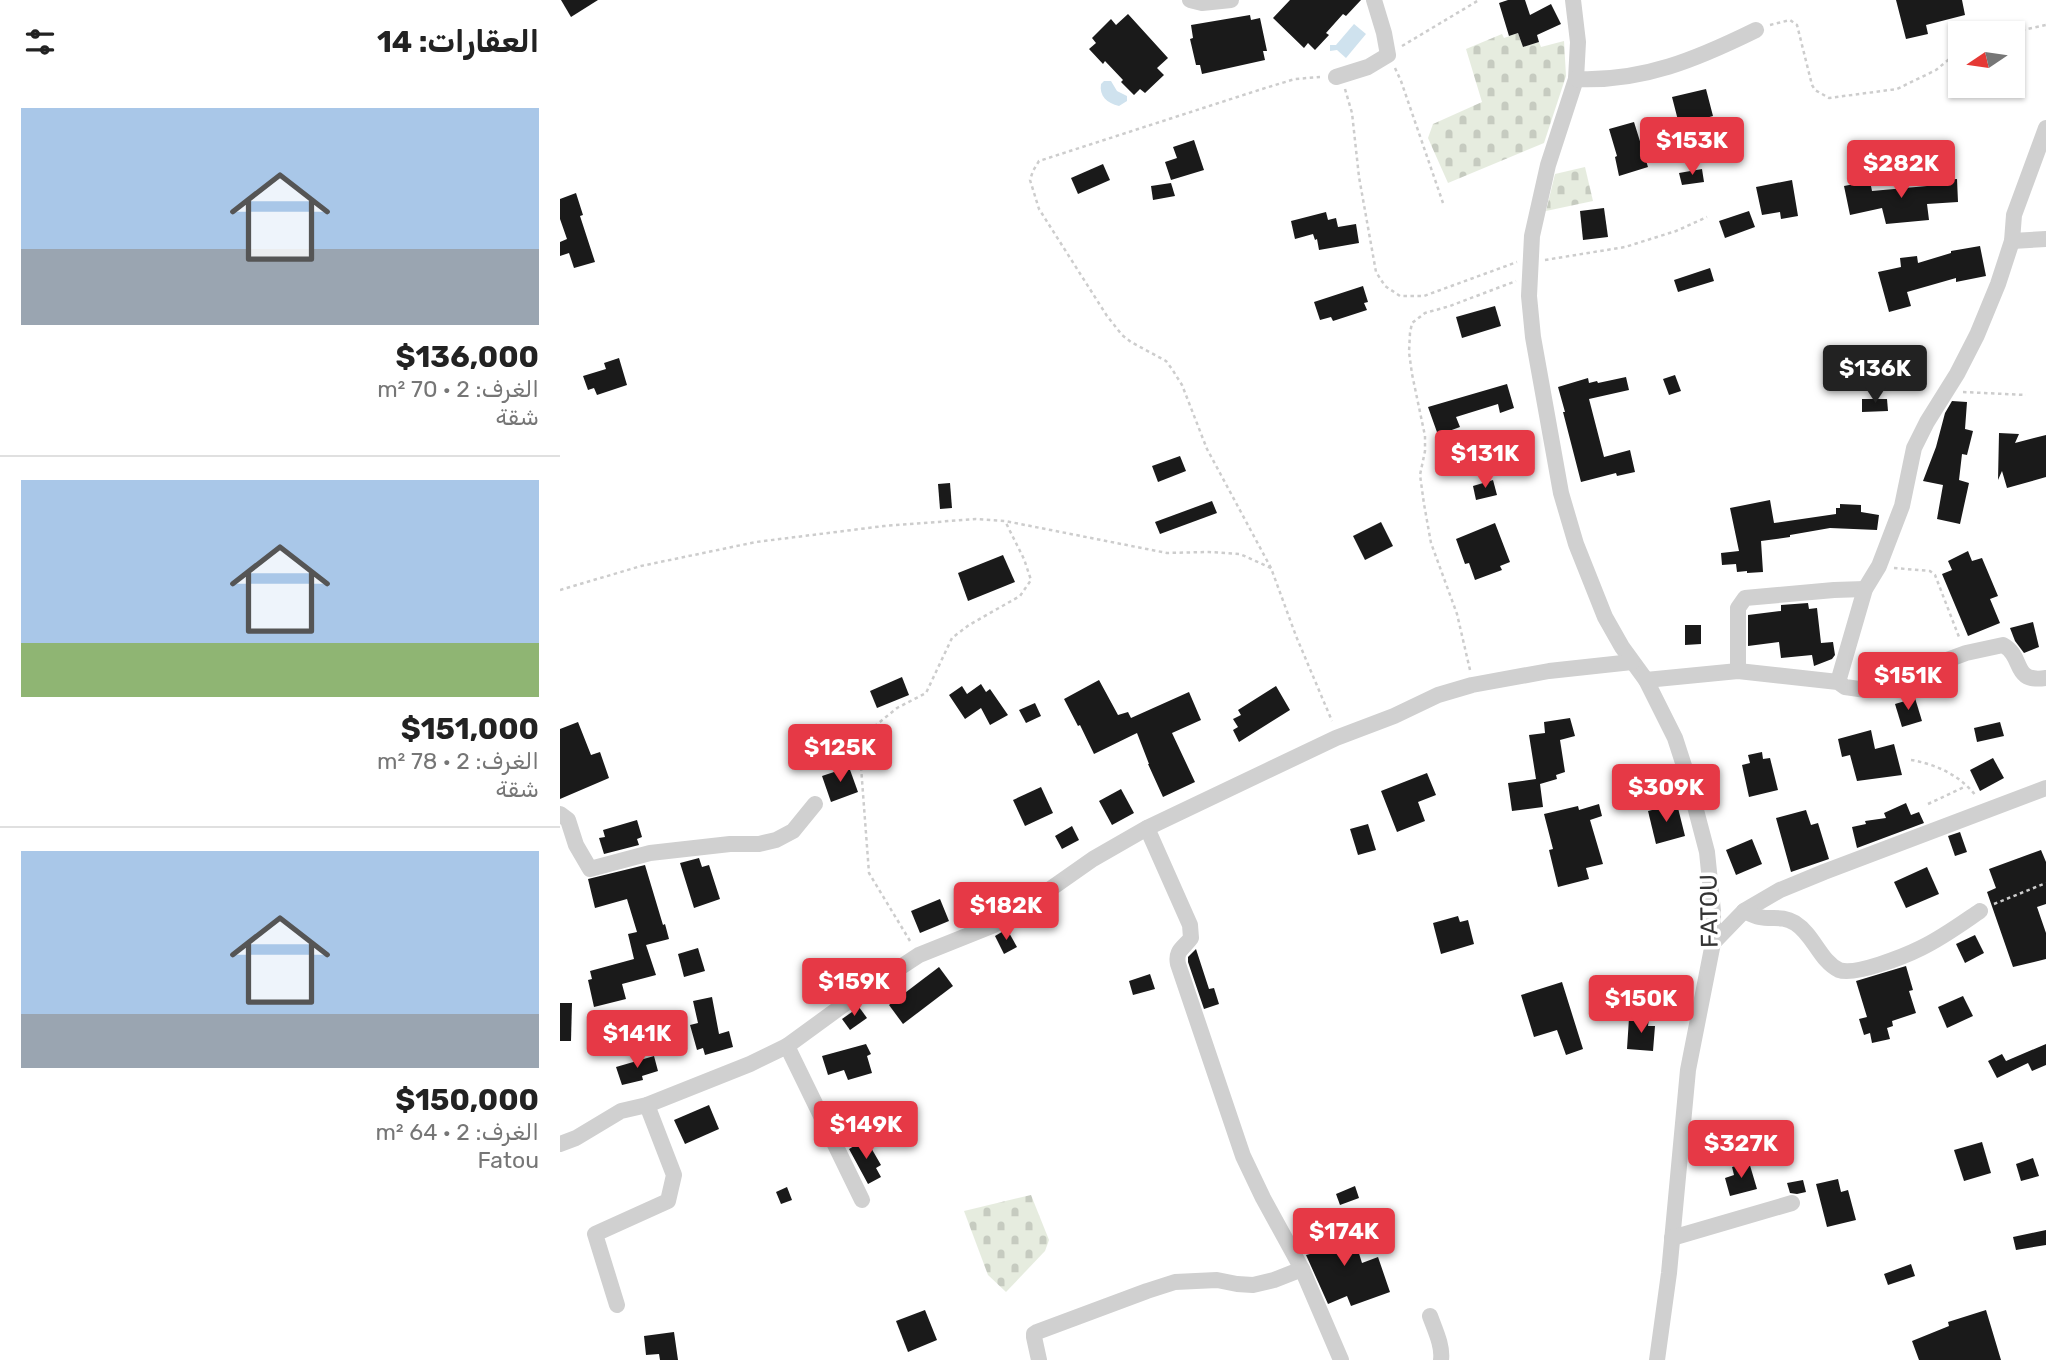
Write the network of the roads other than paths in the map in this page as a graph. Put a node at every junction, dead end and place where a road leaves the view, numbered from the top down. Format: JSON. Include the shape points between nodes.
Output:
{"nodes":[{"id":1,"x":1191,"y":0,"type":"edge"},
{"id":2,"x":1231,"y":0,"type":"edge"},
{"id":3,"x":1374,"y":0,"type":"edge"},
{"id":4,"x":1573,"y":0,"type":"edge"},
{"id":5,"x":1756,"y":30,"type":"road end"},
{"id":6,"x":1336,"y":77,"type":"road end"},
{"id":7,"x":1576,"y":79,"type":"junction"},
{"id":8,"x":2046,"y":128,"type":"edge"},
{"id":9,"x":2046,"y":239,"type":"edge"},
{"id":10,"x":2012,"y":241,"type":"junction"},
{"id":11,"x":1865,"y":589,"type":"junction"},
{"id":12,"x":1632,"y":662,"type":"junction"},
{"id":13,"x":1738,"y":671,"type":"junction"},
{"id":14,"x":2046,"y":678,"type":"edge"},
{"id":15,"x":1646,"y":680,"type":"junction"},
{"id":16,"x":1838,"y":682,"type":"junction"},
{"id":17,"x":2046,"y":788,"type":"edge"},
{"id":18,"x":815,"y":804,"type":"dead end"},
{"id":19,"x":560,"y":814,"type":"edge"},
{"id":20,"x":1147,"y":828,"type":"junction"},
{"id":21,"x":1744,"y":911,"type":"junction"},
{"id":22,"x":1980,"y":911,"type":"road end"},
{"id":23,"x":1713,"y":943,"type":"junction"},
{"id":24,"x":787,"y":1046,"type":"junction"},
{"id":25,"x":647,"y":1105,"type":"junction"},
{"id":26,"x":560,"y":1144,"type":"edge"},
{"id":27,"x":862,"y":1200,"type":"dead end"},
{"id":28,"x":1792,"y":1203,"type":"dead end"},
{"id":29,"x":1672,"y":1238,"type":"junction"},
{"id":30,"x":1301,"y":1269,"type":"junction"},
{"id":31,"x":617,"y":1305,"type":"dead end"},
{"id":32,"x":1430,"y":1317,"type":"dead end"},
{"id":33,"x":1039,"y":1360,"type":"edge"},
{"id":34,"x":1341,"y":1360,"type":"edge"},
{"id":35,"x":1441,"y":1360,"type":"edge"},
{"id":36,"x":1657,"y":1360,"type":"edge"}],
"edges":[{"from":1,"to":2,"type":"street"},
{"from":3,"to":6,"type":"street","via":[[1388,55]]},
{"from":4,"to":7,"type":"street","name":"FATOU"},
{"from":5,"to":7,"type":"street","via":[[1656,71]]},
{"from":7,"to":12,"type":"street","name":"FATOU","via":[[1532,236],[1529,296],[1561,493],[1593,590]]},
{"from":8,"to":10,"type":"street","via":[[2014,215]]},
{"from":9,"to":10,"type":"street"},
{"from":10,"to":11,"type":"street","via":[[1977,335],[1914,448],[1902,506]]},
{"from":11,"to":13,"type":"street","via":[[1745,598],[1738,608]]},
{"from":11,"to":16,"type":"street"},
{"from":12,"to":15,"type":"street","name":"FATOU"},
{"from":12,"to":20,"type":"street","via":[[1472,684],[1437,695]]},
{"from":13,"to":15,"type":"street"},
{"from":13,"to":16,"type":"street"},
{"from":14,"to":16,"type":"street","via":[[2029,678],[2020,672],[2012,652],[2003,645],[1966,653],[1866,690]]},
{"from":15,"to":23,"type":"street","name":"FATOU","via":[[1675,738],[1697,814],[1711,881]]},
{"from":17,"to":21,"type":"street","via":[[1780,890]]},
{"from":18,"to":19,"type":"street","via":[[793,831],[776,840],[650,853],[590,869],[568,820]]},
{"from":20,"to":24,"type":"street","via":[[995,925],[919,955]]},
{"from":20,"to":30,"type":"street","via":[[1190,925],[1191,938],[1179,950],[1178,964],[1243,1156]]},
{"from":21,"to":22,"type":"street","via":[[1796,924],[1831,965],[1850,972],[1921,949]]},
{"from":21,"to":23,"type":"street"},
{"from":23,"to":29,"type":"street","name":"FATOU","via":[[1688,1070]]},
{"from":24,"to":25,"type":"street"},
{"from":24,"to":27,"type":"street"},
{"from":25,"to":26,"type":"street","via":[[621,1111]]},
{"from":25,"to":31,"type":"street","via":[[674,1175],[668,1202],[595,1234]]},
{"from":28,"to":29,"type":"street"},
{"from":29,"to":36,"type":"street","name":"FATOU"},
{"from":30,"to":33,"type":"street","via":[[1253,1285],[1196,1280],[1147,1291],[1037,1332]]},
{"from":30,"to":34,"type":"street"},
{"from":32,"to":35,"type":"street"}]}
